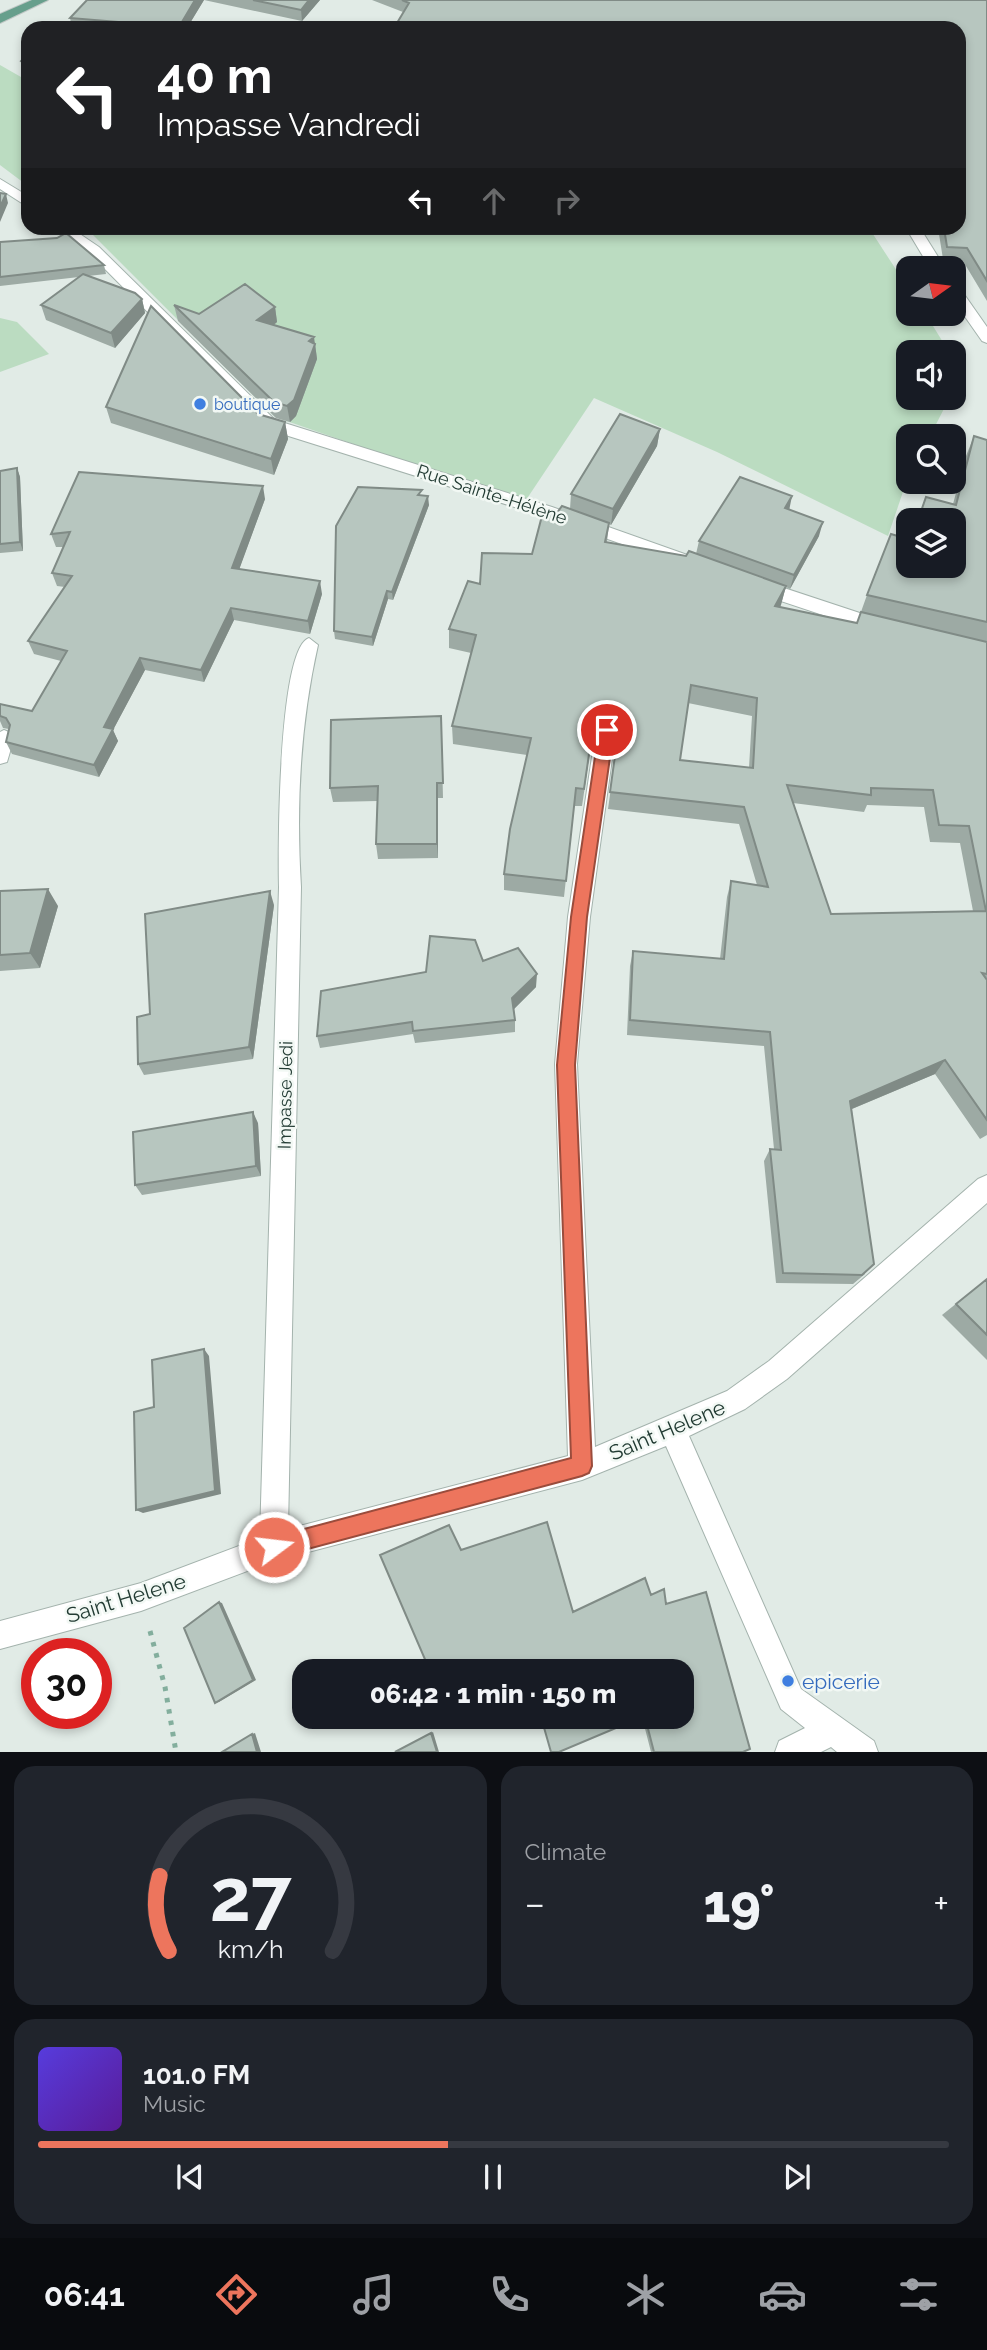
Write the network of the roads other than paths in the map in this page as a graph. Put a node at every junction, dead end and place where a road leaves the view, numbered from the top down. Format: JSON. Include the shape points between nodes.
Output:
{"nodes":[{"id":1,"x":42,"y":0,"type":"edge"},
{"id":2,"x":0,"y":19,"type":"edge"},
{"id":3,"x":0,"y":183,"type":"edge"},
{"id":4,"x":21,"y":198,"type":"edge"},
{"id":5,"x":72,"y":235,"type":"edge"},
{"id":6,"x":917,"y":235,"type":"edge"},
{"id":7,"x":930,"y":256,"type":"edge"},
{"id":8,"x":966,"y":307,"type":"edge"},
{"id":9,"x":987,"y":338,"type":"edge"},
{"id":10,"x":698,"y":565,"type":"edge"},
{"id":11,"x":736,"y":579,"type":"edge"},
{"id":12,"x":900,"y":632,"type":"edge"},
{"id":13,"x":309,"y":645,"type":"dead end"},
{"id":14,"x":607,"y":730,"type":"edge"},
{"id":15,"x":987,"y":1187,"type":"edge"},
{"id":16,"x":673,"y":1430,"type":"junction"},
{"id":17,"x":582,"y":1466,"type":"junction"},
{"id":18,"x":274,"y":1547,"type":"junction"},
{"id":19,"x":0,"y":1636,"type":"edge"},
{"id":20,"x":833,"y":1730,"type":"junction"},
{"id":21,"x":790,"y":1752,"type":"edge"},
{"id":22,"x":863,"y":1752,"type":"edge"}],
"edges":[{"from":1,"to":2,"type":"main road"},
{"from":3,"to":4,"type":"street"},
{"from":5,"to":10,"type":"street","name":"Rue Sainte-Hélène","via":[[94,250],[269,424],[546,511]]},
{"from":6,"to":7,"type":"street"},
{"from":8,"to":9,"type":"street"},
{"from":11,"to":12,"type":"street","via":[[863,624]]},
{"from":13,"to":18,"type":"street","name":"Impasse Jedi","via":[[299,682],[287,841],[290,887]]},
{"from":14,"to":17,"type":"street","via":[[579,917],[566,1065]]},
{"from":15,"to":16,"type":"street","name":"Saint Helene","via":[[778,1370],[737,1400]]},
{"from":16,"to":17,"type":"street","name":"Saint Helene"},
{"from":16,"to":20,"type":"street","via":[[791,1699]]},
{"from":17,"to":18,"type":"street","name":"Saint Helene"},
{"from":18,"to":19,"type":"street","name":"Saint Helene","via":[[141,1597]]},
{"from":20,"to":21,"type":"street"},
{"from":20,"to":22,"type":"street"}]}
